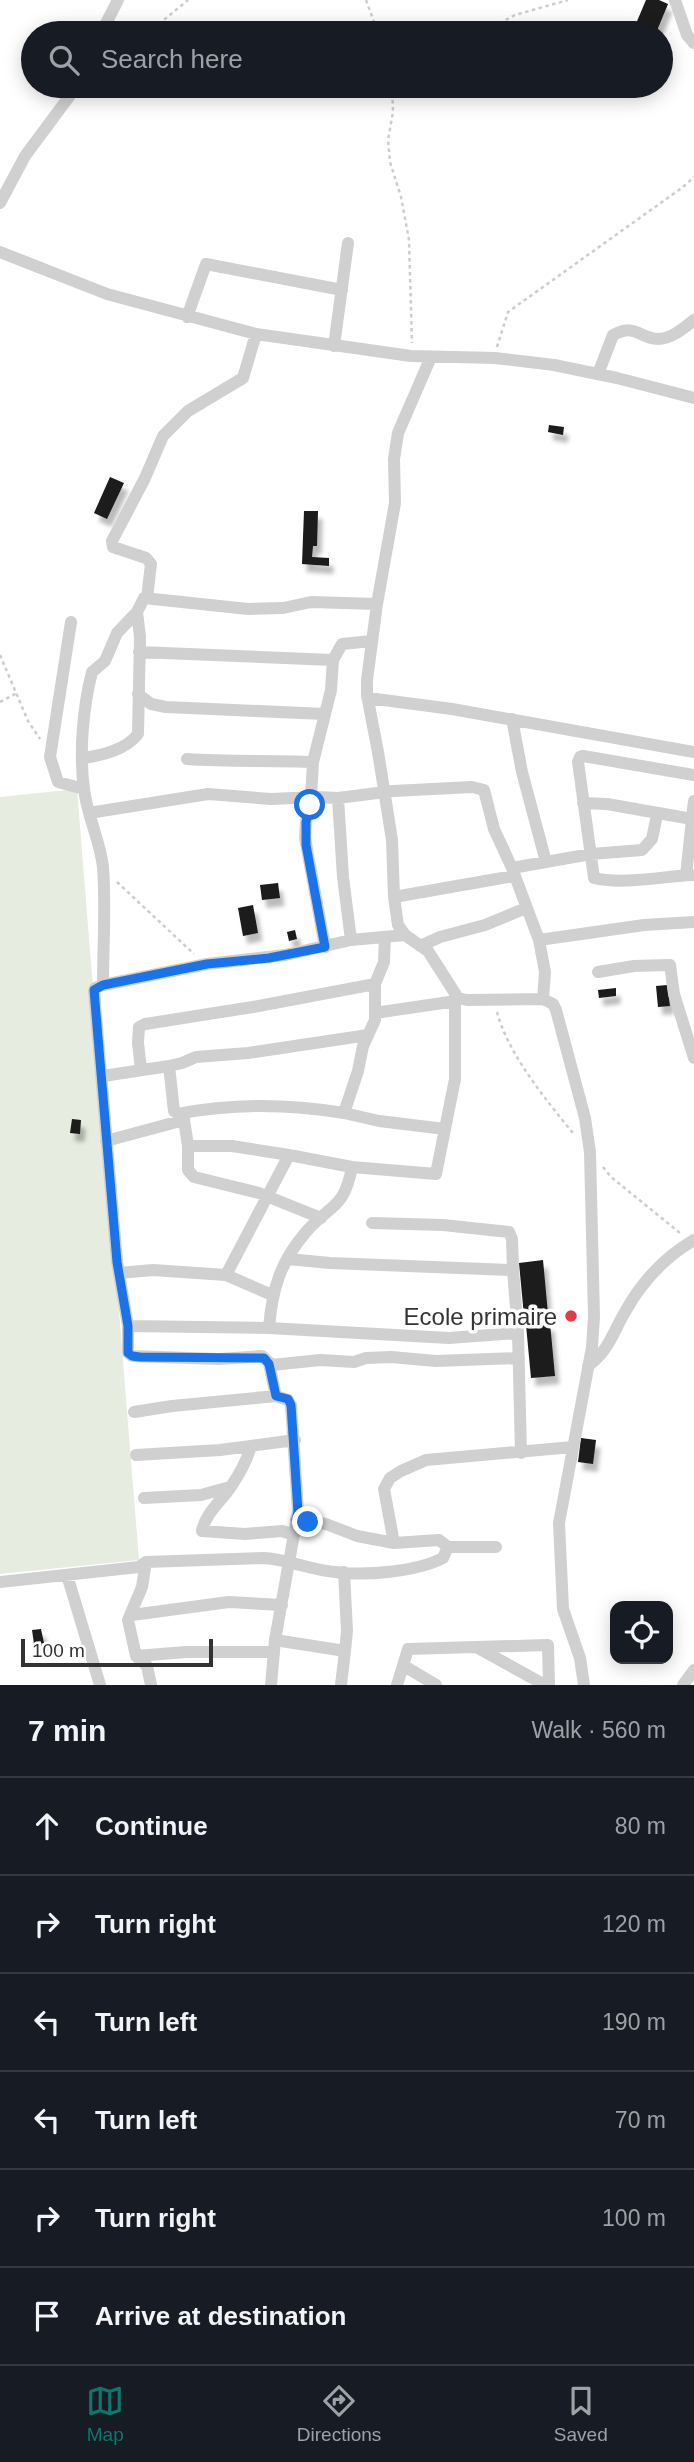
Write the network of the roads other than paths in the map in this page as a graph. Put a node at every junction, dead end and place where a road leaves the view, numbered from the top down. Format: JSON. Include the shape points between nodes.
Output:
{"nodes":[{"id":1,"x":118,"y":0,"type":"edge"},
{"id":2,"x":675,"y":0,"type":"edge"},
{"id":3,"x":107,"y":21,"type":"edge"},
{"id":4,"x":694,"y":43,"type":"edge"},
{"id":5,"x":68,"y":98,"type":"edge"},
{"id":6,"x":0,"y":203,"type":"edge"},
{"id":7,"x":348,"y":243,"type":"dead end"},
{"id":8,"x":0,"y":252,"type":"edge"},
{"id":9,"x":342,"y":290,"type":"junction"},
{"id":10,"x":187,"y":317,"type":"junction"},
{"id":11,"x":694,"y":320,"type":"edge"},
{"id":12,"x":256,"y":334,"type":"junction"},
{"id":13,"x":334,"y":346,"type":"junction"},
{"id":14,"x":431,"y":357,"type":"junction"},
{"id":15,"x":598,"y":374,"type":"junction"},
{"id":16,"x":694,"y":398,"type":"edge"},
{"id":17,"x":147,"y":598,"type":"junction"},
{"id":18,"x":377,"y":604,"type":"junction"},
{"id":19,"x":137,"y":611,"type":"junction"},
{"id":20,"x":71,"y":622,"type":"dead end"},
{"id":21,"x":372,"y":641,"type":"junction"},
{"id":22,"x":139,"y":652,"type":"junction"},
{"id":23,"x":333,"y":660,"type":"junction"},
{"id":24,"x":138,"y":694,"type":"junction"},
{"id":25,"x":368,"y":698,"type":"junction"},
{"id":26,"x":325,"y":715,"type":"junction"},
{"id":27,"x":512,"y":719,"type":"junction"},
{"id":28,"x":694,"y":752,"type":"edge"},
{"id":29,"x":84,"y":758,"type":"junction"},
{"id":30,"x":187,"y":759,"type":"dead end"},
{"id":31,"x":313,"y":762,"type":"junction"},
{"id":32,"x":694,"y":775,"type":"edge"},
{"id":33,"x":84,"y":789,"type":"junction"},
{"id":34,"x":384,"y":792,"type":"junction"},
{"id":35,"x":311,"y":797,"type":"junction"},
{"id":36,"x":338,"y":798,"type":"junction"},
{"id":37,"x":694,"y":801,"type":"edge"},
{"id":38,"x":583,"y":803,"type":"junction"},
{"id":39,"x":89,"y":813,"type":"junction"},
{"id":40,"x":657,"y":815,"type":"junction"},
{"id":41,"x":693,"y":827,"type":"edge"},
{"id":42,"x":591,"y":854,"type":"junction"},
{"id":43,"x":546,"y":862,"type":"junction"},
{"id":44,"x":513,"y":872,"type":"junction"},
{"id":45,"x":690,"y":875,"type":"edge"},
{"id":46,"x":394,"y":897,"type":"junction"},
{"id":47,"x":526,"y":908,"type":"junction"},
{"id":48,"x":694,"y":922,"type":"edge"},
{"id":49,"x":405,"y":935,"type":"junction"},
{"id":50,"x":385,"y":937,"type":"junction"},
{"id":51,"x":351,"y":940,"type":"junction"},
{"id":52,"x":538,"y":940,"type":"junction"},
{"id":53,"x":419,"y":946,"type":"junction"},
{"id":54,"x":325,"y":947,"type":"junction"},
{"id":55,"x":598,"y":972,"type":"dead end"},
{"id":56,"x":374,"y":984,"type":"junction"},
{"id":57,"x":103,"y":985,"type":"junction"},
{"id":58,"x":456,"y":999,"type":"junction"},
{"id":59,"x":543,"y":999,"type":"junction"},
{"id":60,"x":375,"y":1013,"type":"junction"},
{"id":61,"x":368,"y":1035,"type":"junction"},
{"id":62,"x":694,"y":1058,"type":"edge"},
{"id":63,"x":169,"y":1066,"type":"junction"},
{"id":64,"x":141,"y":1070,"type":"junction"},
{"id":65,"x":103,"y":1076,"type":"junction"},
{"id":66,"x":344,"y":1113,"type":"junction"},
{"id":67,"x":183,"y":1117,"type":"junction"},
{"id":68,"x":445,"y":1129,"type":"junction"},
{"id":69,"x":106,"y":1140,"type":"junction"},
{"id":70,"x":188,"y":1146,"type":"junction"},
{"id":71,"x":289,"y":1154,"type":"junction"},
{"id":72,"x":352,"y":1167,"type":"junction"},
{"id":73,"x":267,"y":1196,"type":"junction"},
{"id":74,"x":321,"y":1218,"type":"junction"},
{"id":75,"x":372,"y":1223,"type":"dead end"},
{"id":76,"x":694,"y":1240,"type":"edge"},
{"id":77,"x":288,"y":1259,"type":"junction"},
{"id":78,"x":513,"y":1270,"type":"junction"},
{"id":79,"x":119,"y":1273,"type":"junction"},
{"id":80,"x":226,"y":1275,"type":"junction"},
{"id":81,"x":272,"y":1295,"type":"junction"},
{"id":82,"x":128,"y":1326,"type":"junction"},
{"id":83,"x":269,"y":1328,"type":"junction"},
{"id":84,"x":518,"y":1333,"type":"junction"},
{"id":85,"x":519,"y":1358,"type":"junction"},
{"id":86,"x":269,"y":1364,"type":"junction"},
{"id":87,"x":588,"y":1366,"type":"junction"},
{"id":88,"x":276,"y":1396,"type":"junction"},
{"id":89,"x":134,"y":1412,"type":"dead end"},
{"id":90,"x":295,"y":1440,"type":"junction"},
{"id":91,"x":251,"y":1446,"type":"junction"},
{"id":92,"x":573,"y":1447,"type":"junction"},
{"id":93,"x":521,"y":1453,"type":"junction"},
{"id":94,"x":135,"y":1455,"type":"dead end"},
{"id":95,"x":230,"y":1487,"type":"junction"},
{"id":96,"x":144,"y":1498,"type":"dead end"},
{"id":97,"x":296,"y":1520,"type":"junction"},
{"id":98,"x":294,"y":1535,"type":"junction"},
{"id":99,"x":394,"y":1543,"type":"junction"},
{"id":100,"x":448,"y":1547,"type":"junction"},
{"id":101,"x":496,"y":1547,"type":"dead end"},
{"id":102,"x":146,"y":1562,"type":"junction"},
{"id":103,"x":290,"y":1562,"type":"junction"},
{"id":104,"x":344,"y":1572,"type":"junction"},
{"id":105,"x":67,"y":1575,"type":"junction"},
{"id":106,"x":0,"y":1583,"type":"edge"},
{"id":107,"x":282,"y":1605,"type":"junction"},
{"id":108,"x":132,"y":1615,"type":"junction"},
{"id":109,"x":275,"y":1646,"type":"junction"},
{"id":110,"x":477,"y":1647,"type":"junction"},
{"id":111,"x":345,"y":1651,"type":"junction"},
{"id":112,"x":136,"y":1656,"type":"junction"},
{"id":113,"x":694,"y":1662,"type":"edge"},
{"id":114,"x":404,"y":1666,"type":"junction"},
{"id":115,"x":689,"y":1678,"type":"edge"},
{"id":116,"x":100,"y":1685,"type":"edge"},
{"id":117,"x":151,"y":1685,"type":"edge"},
{"id":118,"x":271,"y":1685,"type":"edge"},
{"id":119,"x":341,"y":1685,"type":"edge"},
{"id":120,"x":397,"y":1685,"type":"edge"},
{"id":121,"x":436,"y":1685,"type":"edge"},
{"id":122,"x":547,"y":1685,"type":"edge"},
{"id":123,"x":584,"y":1685,"type":"edge"}],
"edges":[{"from":1,"to":3,"type":"street"},
{"from":2,"to":4,"type":"street"},
{"from":5,"to":6,"type":"street","via":[[25,156]]},
{"from":7,"to":9,"type":"street"},
{"from":8,"to":10,"type":"street","via":[[107,295]]},
{"from":9,"to":10,"type":"street","via":[[206,264]]},
{"from":9,"to":13,"type":"street"},
{"from":10,"to":12,"type":"street"},
{"from":11,"to":15,"type":"street","via":[[661,339],[635,330],[613,335]]},
{"from":12,"to":13,"type":"street"},
{"from":12,"to":17,"type":"street","via":[[243,378],[188,411],[163,436],[112,541],[114,547],[151,564]]},
{"from":13,"to":14,"type":"street"},
{"from":14,"to":15,"type":"street","via":[[495,358]]},
{"from":14,"to":18,"type":"street","via":[[395,446],[395,503]]},
{"from":15,"to":16,"type":"street"},
{"from":17,"to":18,"type":"street","via":[[248,608],[311,602]]},
{"from":17,"to":19,"type":"street"},
{"from":18,"to":21,"type":"street"},
{"from":19,"to":22,"type":"street"},
{"from":19,"to":29,"type":"street","via":[[115,637],[106,661],[92,672],[83,729]]},
{"from":20,"to":33,"type":"street","via":[[50,757],[58,783]]},
{"from":21,"to":23,"type":"street","via":[[342,644]]},
{"from":21,"to":25,"type":"street"},
{"from":22,"to":23,"type":"street"},
{"from":22,"to":24,"type":"street"},
{"from":23,"to":26,"type":"street"},
{"from":24,"to":26,"type":"street","via":[[161,707]]},
{"from":24,"to":29,"type":"street","via":[[136,737],[115,751]]},
{"from":25,"to":27,"type":"street"},
{"from":25,"to":34,"type":"street"},
{"from":26,"to":31,"type":"street"},
{"from":27,"to":28,"type":"street"},
{"from":27,"to":43,"type":"street"},
{"from":29,"to":33,"type":"street"},
{"from":30,"to":31,"type":"street"},
{"from":31,"to":35,"type":"street"},
{"from":32,"to":38,"type":"street","via":[[582,757],[578,771]]},
{"from":33,"to":39,"type":"street"},
{"from":34,"to":36,"type":"street"},
{"from":34,"to":44,"type":"street","via":[[482,789]]},
{"from":34,"to":46,"type":"street"},
{"from":35,"to":36,"type":"street"},
{"from":35,"to":39,"type":"street","via":[[208,794]]},
{"from":35,"to":54,"type":"street","via":[[306,845]]},
{"from":36,"to":51,"type":"street"},
{"from":37,"to":41,"type":"street"},
{"from":38,"to":40,"type":"street"},
{"from":38,"to":42,"type":"street"},
{"from":39,"to":57,"type":"street","via":[[103,868]]},
{"from":40,"to":41,"type":"street"},
{"from":40,"to":42,"type":"street","via":[[652,839],[642,850]]},
{"from":41,"to":45,"type":"street"},
{"from":42,"to":43,"type":"street"},
{"from":42,"to":45,"type":"street","via":[[596,879]]},
{"from":43,"to":44,"type":"street"},
{"from":44,"to":46,"type":"street"},
{"from":44,"to":47,"type":"street"},
{"from":46,"to":49,"type":"street","via":[[398,925]]},
{"from":47,"to":52,"type":"street"},
{"from":47,"to":53,"type":"street"},
{"from":48,"to":52,"type":"street"},
{"from":49,"to":50,"type":"street"},
{"from":49,"to":53,"type":"street"},
{"from":50,"to":51,"type":"street"},
{"from":50,"to":56,"type":"street","via":[[384,962]]},
{"from":51,"to":54,"type":"street"},
{"from":52,"to":59,"type":"street","via":[[545,972]]},
{"from":53,"to":58,"type":"street","via":[[430,954]]},
{"from":54,"to":57,"type":"street"},
{"from":55,"to":62,"type":"street","via":[[670,965]]},
{"from":56,"to":60,"type":"street"},
{"from":56,"to":64,"type":"street","via":[[145,1024],[137,1033]]},
{"from":57,"to":65,"type":"street","via":[[94,990]]},
{"from":58,"to":59,"type":"street"},
{"from":58,"to":60,"type":"street"},
{"from":58,"to":68,"type":"street","via":[[456,1069]]},
{"from":59,"to":87,"type":"street","via":[[556,1010],[590,1152],[594,1317]]},
{"from":60,"to":61,"type":"street"},
{"from":61,"to":63,"type":"street","via":[[259,1052],[196,1056]]},
{"from":61,"to":66,"type":"street"},
{"from":63,"to":64,"type":"street"},
{"from":63,"to":67,"type":"street","via":[[174,1111]]},
{"from":64,"to":65,"type":"street"},
{"from":65,"to":69,"type":"street"},
{"from":66,"to":67,"type":"street","via":[[277,1106]]},
{"from":66,"to":68,"type":"street"},
{"from":67,"to":69,"type":"street"},
{"from":67,"to":70,"type":"street"},
{"from":68,"to":72,"type":"street","via":[[433,1175]]},
{"from":69,"to":79,"type":"street"},
{"from":70,"to":71,"type":"street"},
{"from":70,"to":73,"type":"street","via":[[188,1170],[194,1177]]},
{"from":71,"to":72,"type":"street"},
{"from":71,"to":73,"type":"street"},
{"from":72,"to":74,"type":"street","via":[[342,1198]]},
{"from":73,"to":74,"type":"street"},
{"from":73,"to":80,"type":"street"},
{"from":74,"to":77,"type":"street"},
{"from":75,"to":78,"type":"street","via":[[509,1232]]},
{"from":76,"to":87,"type":"street","via":[[646,1281],[610,1344]]},
{"from":77,"to":78,"type":"street"},
{"from":77,"to":81,"type":"street"},
{"from":78,"to":84,"type":"street"},
{"from":79,"to":80,"type":"street","via":[[153,1270]]},
{"from":79,"to":82,"type":"street"},
{"from":80,"to":81,"type":"street"},
{"from":81,"to":83,"type":"street"},
{"from":82,"to":83,"type":"street"},
{"from":82,"to":86,"type":"street","via":[[128,1353],[132,1356],[262,1356]]},
{"from":83,"to":84,"type":"street","via":[[449,1338]]},
{"from":84,"to":85,"type":"street"},
{"from":85,"to":86,"type":"street","via":[[436,1361],[391,1357]]},
{"from":85,"to":93,"type":"street"},
{"from":86,"to":88,"type":"street"},
{"from":87,"to":92,"type":"street"},
{"from":88,"to":89,"type":"street"},
{"from":88,"to":90,"type":"street","via":[[288,1399],[291,1405]]},
{"from":90,"to":91,"type":"street"},
{"from":90,"to":97,"type":"street"},
{"from":91,"to":94,"type":"street"},
{"from":91,"to":95,"type":"street"},
{"from":92,"to":93,"type":"street"},
{"from":92,"to":123,"type":"street","via":[[560,1511],[560,1558],[563,1609]]},
{"from":93,"to":99,"type":"street","via":[[426,1460],[390,1478],[384,1489]]},
{"from":95,"to":96,"type":"street","via":[[201,1495]]},
{"from":95,"to":98,"type":"street","via":[[202,1531]]},
{"from":97,"to":98,"type":"street"},
{"from":97,"to":99,"type":"street"},
{"from":98,"to":103,"type":"street"},
{"from":99,"to":100,"type":"street","via":[[439,1540]]},
{"from":100,"to":101,"type":"street"},
{"from":100,"to":104,"type":"street","via":[[443,1558],[408,1570]]},
{"from":102,"to":103,"type":"street","via":[[265,1558]]},
{"from":102,"to":105,"type":"street","via":[[139,1567]]},
{"from":102,"to":108,"type":"street"},
{"from":103,"to":104,"type":"street"},
{"from":103,"to":107,"type":"street"},
{"from":104,"to":111,"type":"street"},
{"from":105,"to":106,"type":"street"},
{"from":105,"to":116,"type":"street"},
{"from":107,"to":108,"type":"street","via":[[229,1602]]},
{"from":107,"to":109,"type":"street"},
{"from":108,"to":112,"type":"street","via":[[128,1620]]},
{"from":109,"to":111,"type":"street"},
{"from":109,"to":112,"type":"street"},
{"from":109,"to":118,"type":"street"},
{"from":110,"to":114,"type":"street","via":[[408,1649]]},
{"from":110,"to":122,"type":"street"},
{"from":110,"to":122,"type":"street","via":[[548,1645]]},
{"from":111,"to":119,"type":"street"},
{"from":112,"to":117,"type":"street","via":[[148,1666]]},
{"from":113,"to":115,"type":"street"},
{"from":114,"to":120,"type":"street"},
{"from":114,"to":121,"type":"street"}]}
